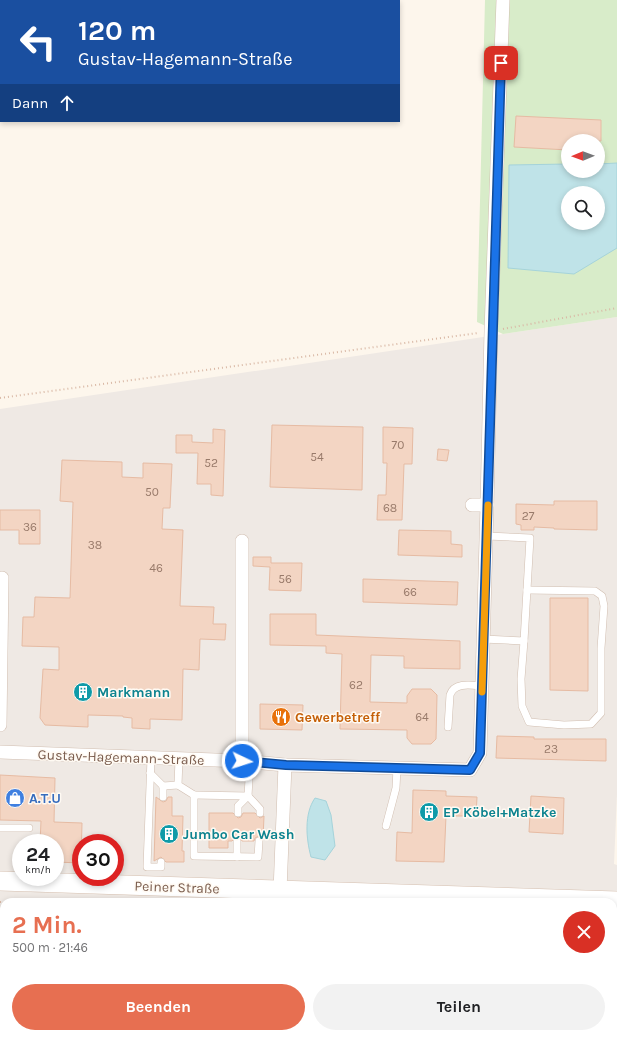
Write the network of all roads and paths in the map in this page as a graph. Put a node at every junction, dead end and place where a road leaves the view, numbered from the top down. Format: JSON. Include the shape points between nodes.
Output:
{"nodes":[{"id":1,"x":503,"y":0,"type":"edge"},
{"id":2,"x":617,"y":308,"type":"edge"},
{"id":3,"x":492,"y":332,"type":"junction"},
{"id":4,"x":0,"y":398,"type":"edge"},
{"id":5,"x":472,"y":505,"type":"dead end"},
{"id":6,"x":488,"y":505,"type":"junction"},
{"id":7,"x":487,"y":536,"type":"junction"},
{"id":8,"x":242,"y":541,"type":"dead end"},
{"id":9,"x":2,"y":578,"type":"dead end"},
{"id":10,"x":527,"y":590,"type":"junction"},
{"id":11,"x":483,"y":639,"type":"junction"},
{"id":12,"x":524,"y":641,"type":"junction"},
{"id":13,"x":482,"y":686,"type":"junction"},
{"id":14,"x":0,"y":725,"type":"edge"},
{"id":15,"x":448,"y":727,"type":"dead end"},
{"id":16,"x":0,"y":752,"type":"edge"},
{"id":17,"x":151,"y":758,"type":"junction"},
{"id":18,"x":179,"y":759,"type":"junction"},
{"id":19,"x":246,"y":762,"type":"junction"},
{"id":20,"x":286,"y":765,"type":"junction"},
{"id":21,"x":397,"y":768,"type":"junction"},
{"id":22,"x":150,"y":773,"type":"junction"},
{"id":23,"x":178,"y":785,"type":"junction"},
{"id":24,"x":163,"y":786,"type":"junction"},
{"id":25,"x":194,"y":795,"type":"junction"},
{"id":26,"x":248,"y":796,"type":"junction"},
{"id":27,"x":163,"y":797,"type":"dead end"},
{"id":28,"x":238,"y":813,"type":"dead end"},
{"id":29,"x":260,"y":814,"type":"dead end"},
{"id":30,"x":386,"y":826,"type":"dead end"},
{"id":31,"x":0,"y":828,"type":"edge"},
{"id":32,"x":29,"y":828,"type":"dead end"},
{"id":33,"x":237,"y":841,"type":"dead end"},
{"id":34,"x":259,"y":841,"type":"dead end"},
{"id":35,"x":237,"y":857,"type":"junction"},
{"id":36,"x":161,"y":862,"type":"dead end"},
{"id":37,"x":0,"y":881,"type":"edge"},
{"id":38,"x":280,"y":891,"type":"junction"},
{"id":39,"x":516,"y":898,"type":"edge"}],
"edges":[{"from":1,"to":3,"type":"street","name":"Gustav-Hagemann-Straße"},
{"from":2,"to":3,"type":"path"},
{"from":3,"to":4,"type":"path"},
{"from":3,"to":6,"type":"street","name":"Gustav-Hagemann-Straße"},
{"from":5,"to":6,"type":"street"},
{"from":6,"to":7,"type":"street","name":"Gustav-Hagemann-Straße"},
{"from":7,"to":10,"type":"lane","via":[[530,538]]},
{"from":7,"to":11,"type":"street","name":"Gustav-Hagemann-Straße"},
{"from":8,"to":19,"type":"street"},
{"from":9,"to":14,"type":"street"},
{"from":10,"to":12,"type":"lane"},
{"from":10,"to":12,"type":"lane","via":[[595,591],[602,596],[604,606],[601,713],[591,724],[529,722],[522,706]]},
{"from":11,"to":12,"type":"lane"},
{"from":11,"to":13,"type":"street","name":"Gustav-Hagemann-Straße"},
{"from":13,"to":15,"type":"lane","via":[[458,686],[451,690]]},
{"from":13,"to":21,"type":"street","name":"Gustav-Hagemann-Straße","via":[[480,753],[470,770]]},
{"from":16,"to":17,"type":"street","name":"Gustav-Hagemann-Straße"},
{"from":17,"to":18,"type":"street","name":"Gustav-Hagemann-Straße"},
{"from":17,"to":22,"type":"lane"},
{"from":18,"to":19,"type":"street","name":"Gustav-Hagemann-Straße"},
{"from":18,"to":23,"type":"lane"},
{"from":19,"to":20,"type":"street","name":"Gustav-Hagemann-Straße"},
{"from":19,"to":26,"type":"lane"},
{"from":20,"to":21,"type":"street","name":"Gustav-Hagemann-Straße"},
{"from":20,"to":38,"type":"street"},
{"from":21,"to":30,"type":"lane","via":[[396,788]]},
{"from":22,"to":24,"type":"lane"},
{"from":22,"to":36,"type":"lane","via":[[148,867],[161,868]]},
{"from":23,"to":24,"type":"lane"},
{"from":23,"to":25,"type":"lane"},
{"from":24,"to":27,"type":"lane"},
{"from":25,"to":26,"type":"lane"},
{"from":25,"to":35,"type":"lane","via":[[194,856]]},
{"from":26,"to":28,"type":"lane","via":[[238,806]]},
{"from":26,"to":29,"type":"lane","via":[[260,809]]},
{"from":31,"to":32,"type":"lane"},
{"from":33,"to":35,"type":"lane"},
{"from":34,"to":35,"type":"lane","via":[[258,858]]},
{"from":37,"to":38,"type":"main road","name":"Peiner Straße"},
{"from":38,"to":39,"type":"main road","name":"Peiner Straße"}]}
